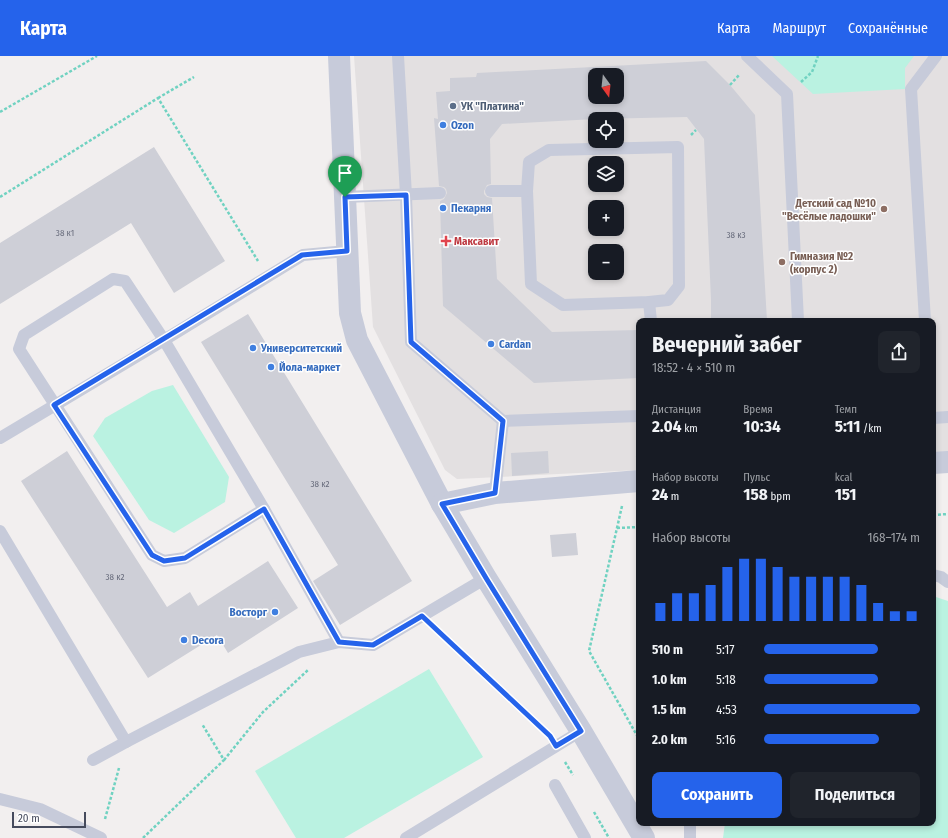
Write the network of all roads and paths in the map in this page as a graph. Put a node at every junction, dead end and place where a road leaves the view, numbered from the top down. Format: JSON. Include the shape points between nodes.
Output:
{"nodes":[{"id":1,"x":97,"y":56,"type":"edge"},
{"id":2,"x":339,"y":56,"type":"edge"},
{"id":3,"x":398,"y":56,"type":"edge"},
{"id":4,"x":747,"y":56,"type":"edge"},
{"id":5,"x":818,"y":56,"type":"edge"},
{"id":6,"x":936,"y":56,"type":"edge"},
{"id":7,"x":194,"y":77,"type":"dead end"},
{"id":8,"x":786,"y":94,"type":"junction"},
{"id":9,"x":158,"y":98,"type":"junction"},
{"id":10,"x":0,"y":112,"type":"edge"},
{"id":11,"x":491,"y":191,"type":"dead end"},
{"id":12,"x":527,"y":191,"type":"junction"},
{"id":13,"x":440,"y":193,"type":"dead end"},
{"id":14,"x":406,"y":195,"type":"junction"},
{"id":15,"x":0,"y":197,"type":"edge"},
{"id":16,"x":345,"y":197,"type":"junction"},
{"id":17,"x":347,"y":251,"type":"junction"},
{"id":18,"x":259,"y":262,"type":"dead end"},
{"id":19,"x":649,"y":302,"type":"junction"},
{"id":20,"x":651,"y":318,"type":"edge"},
{"id":21,"x":798,"y":318,"type":"edge"},
{"id":22,"x":925,"y":318,"type":"edge"},
{"id":23,"x":164,"y":340,"type":"junction"},
{"id":24,"x":54,"y":405,"type":"junction"},
{"id":25,"x":636,"y":416,"type":"edge"},
{"id":26,"x":948,"y":417,"type":"edge"},
{"id":27,"x":936,"y":418,"type":"edge"},
{"id":28,"x":503,"y":421,"type":"junction"},
{"id":29,"x":0,"y":438,"type":"edge"},
{"id":30,"x":948,"y":462,"type":"edge"},
{"id":31,"x":936,"y":463,"type":"edge"},
{"id":32,"x":636,"y":467,"type":"edge"},
{"id":33,"x":633,"y":482,"type":"edge"},
{"id":34,"x":495,"y":493,"type":"junction"},
{"id":35,"x":442,"y":504,"type":"junction"},
{"id":36,"x":264,"y":509,"type":"junction"},
{"id":37,"x":948,"y":514,"type":"edge"},
{"id":38,"x":936,"y":515,"type":"edge"},
{"id":39,"x":636,"y":527,"type":"edge"},
{"id":40,"x":617,"y":528,"type":"junction"},
{"id":41,"x":0,"y":531,"type":"edge"},
{"id":42,"x":936,"y":576,"type":"edge"},
{"id":43,"x":486,"y":578,"type":"junction"},
{"id":44,"x":948,"y":582,"type":"edge"},
{"id":45,"x":422,"y":616,"type":"junction"},
{"id":46,"x":339,"y":642,"type":"junction"},
{"id":47,"x":310,"y":669,"type":"dead end"},
{"id":48,"x":192,"y":708,"type":"junction"},
{"id":49,"x":581,"y":731,"type":"junction"},
{"id":50,"x":636,"y":734,"type":"edge"},
{"id":51,"x":126,"y":742,"type":"junction"},
{"id":52,"x":556,"y":746,"type":"junction"},
{"id":53,"x":93,"y":760,"type":"dead end"},
{"id":54,"x":224,"y":760,"type":"junction"},
{"id":55,"x":575,"y":779,"type":"dead end"},
{"id":56,"x":555,"y":785,"type":"dead end"},
{"id":57,"x":0,"y":799,"type":"edge"},
{"id":58,"x":594,"y":812,"type":"dead end"},
{"id":59,"x":690,"y":826,"type":"edge"},
{"id":60,"x":638,"y":836,"type":"edge"},
{"id":61,"x":100,"y":838,"type":"edge"},
{"id":62,"x":142,"y":838,"type":"edge"},
{"id":63,"x":406,"y":838,"type":"edge"},
{"id":64,"x":585,"y":838,"type":"edge"},
{"id":65,"x":609,"y":838,"type":"edge"},
{"id":66,"x":690,"y":838,"type":"edge"}],
"edges":[{"from":1,"to":10,"type":"path"},
{"from":2,"to":16,"type":"street"},
{"from":3,"to":14,"type":"lane"},
{"from":4,"to":8,"type":"lane"},
{"from":5,"to":8,"type":"path","via":[[812,72]]},
{"from":6,"to":22,"type":"lane","via":[[911,89]]},
{"from":7,"to":9,"type":"path"},
{"from":8,"to":21,"type":"lane"},
{"from":9,"to":15,"type":"path"},
{"from":9,"to":18,"type":"path"},
{"from":11,"to":12,"type":"lane"},
{"from":12,"to":19,"type":"lane","via":[[531,284],[563,305]]},
{"from":12,"to":19,"type":"lane","via":[[529,162],[549,150],[678,147],[679,286],[668,300]]},
{"from":13,"to":14,"type":"lane"},
{"from":14,"to":16,"type":"lane"},
{"from":14,"to":28,"type":"lane","via":[[411,342]]},
{"from":16,"to":17,"type":"street"},
{"from":17,"to":23,"type":"lane","via":[[302,255]]},
{"from":17,"to":35,"type":"street","via":[[350,313],[357,340]]},
{"from":19,"to":20,"type":"lane"},
{"from":23,"to":24,"type":"lane"},
{"from":23,"to":24,"type":"lane","via":[[125,281],[113,278],[24,335],[19,349]]},
{"from":23,"to":36,"type":"lane"},
{"from":24,"to":29,"type":"lane"},
{"from":24,"to":36,"type":"lane","via":[[152,555],[164,561],[185,558]]},
{"from":25,"to":28,"type":"lane"},
{"from":26,"to":27,"type":"lane"},
{"from":28,"to":34,"type":"lane"},
{"from":30,"to":31,"type":"street"},
{"from":32,"to":33,"type":"path"},
{"from":33,"to":34,"type":"street"},
{"from":33,"to":40,"type":"path"},
{"from":34,"to":35,"type":"street"},
{"from":35,"to":43,"type":"street"},
{"from":36,"to":46,"type":"lane"},
{"from":37,"to":38,"type":"path"},
{"from":39,"to":40,"type":"path"},
{"from":40,"to":50,"type":"path","via":[[589,651]]},
{"from":41,"to":51,"type":"lane"},
{"from":42,"to":44,"type":"lane"},
{"from":43,"to":45,"type":"lane"},
{"from":43,"to":49,"type":"street"},
{"from":45,"to":46,"type":"lane","via":[[373,645]]},
{"from":45,"to":52,"type":"path","via":[[550,736]]},
{"from":46,"to":48,"type":"lane","via":[[299,652]]},
{"from":47,"to":54,"type":"path","via":[[263,712]]},
{"from":48,"to":51,"type":"lane"},
{"from":48,"to":54,"type":"path"},
{"from":49,"to":52,"type":"lane"},
{"from":49,"to":60,"type":"street"},
{"from":51,"to":53,"type":"lane"},
{"from":51,"to":61,"type":"path"},
{"from":52,"to":55,"type":"path"},
{"from":52,"to":63,"type":"lane"},
{"from":54,"to":62,"type":"path"},
{"from":56,"to":64,"type":"lane"},
{"from":57,"to":61,"type":"lane","via":[[40,809]]},
{"from":58,"to":65,"type":"path"},
{"from":59,"to":66,"type":"lane"}]}
